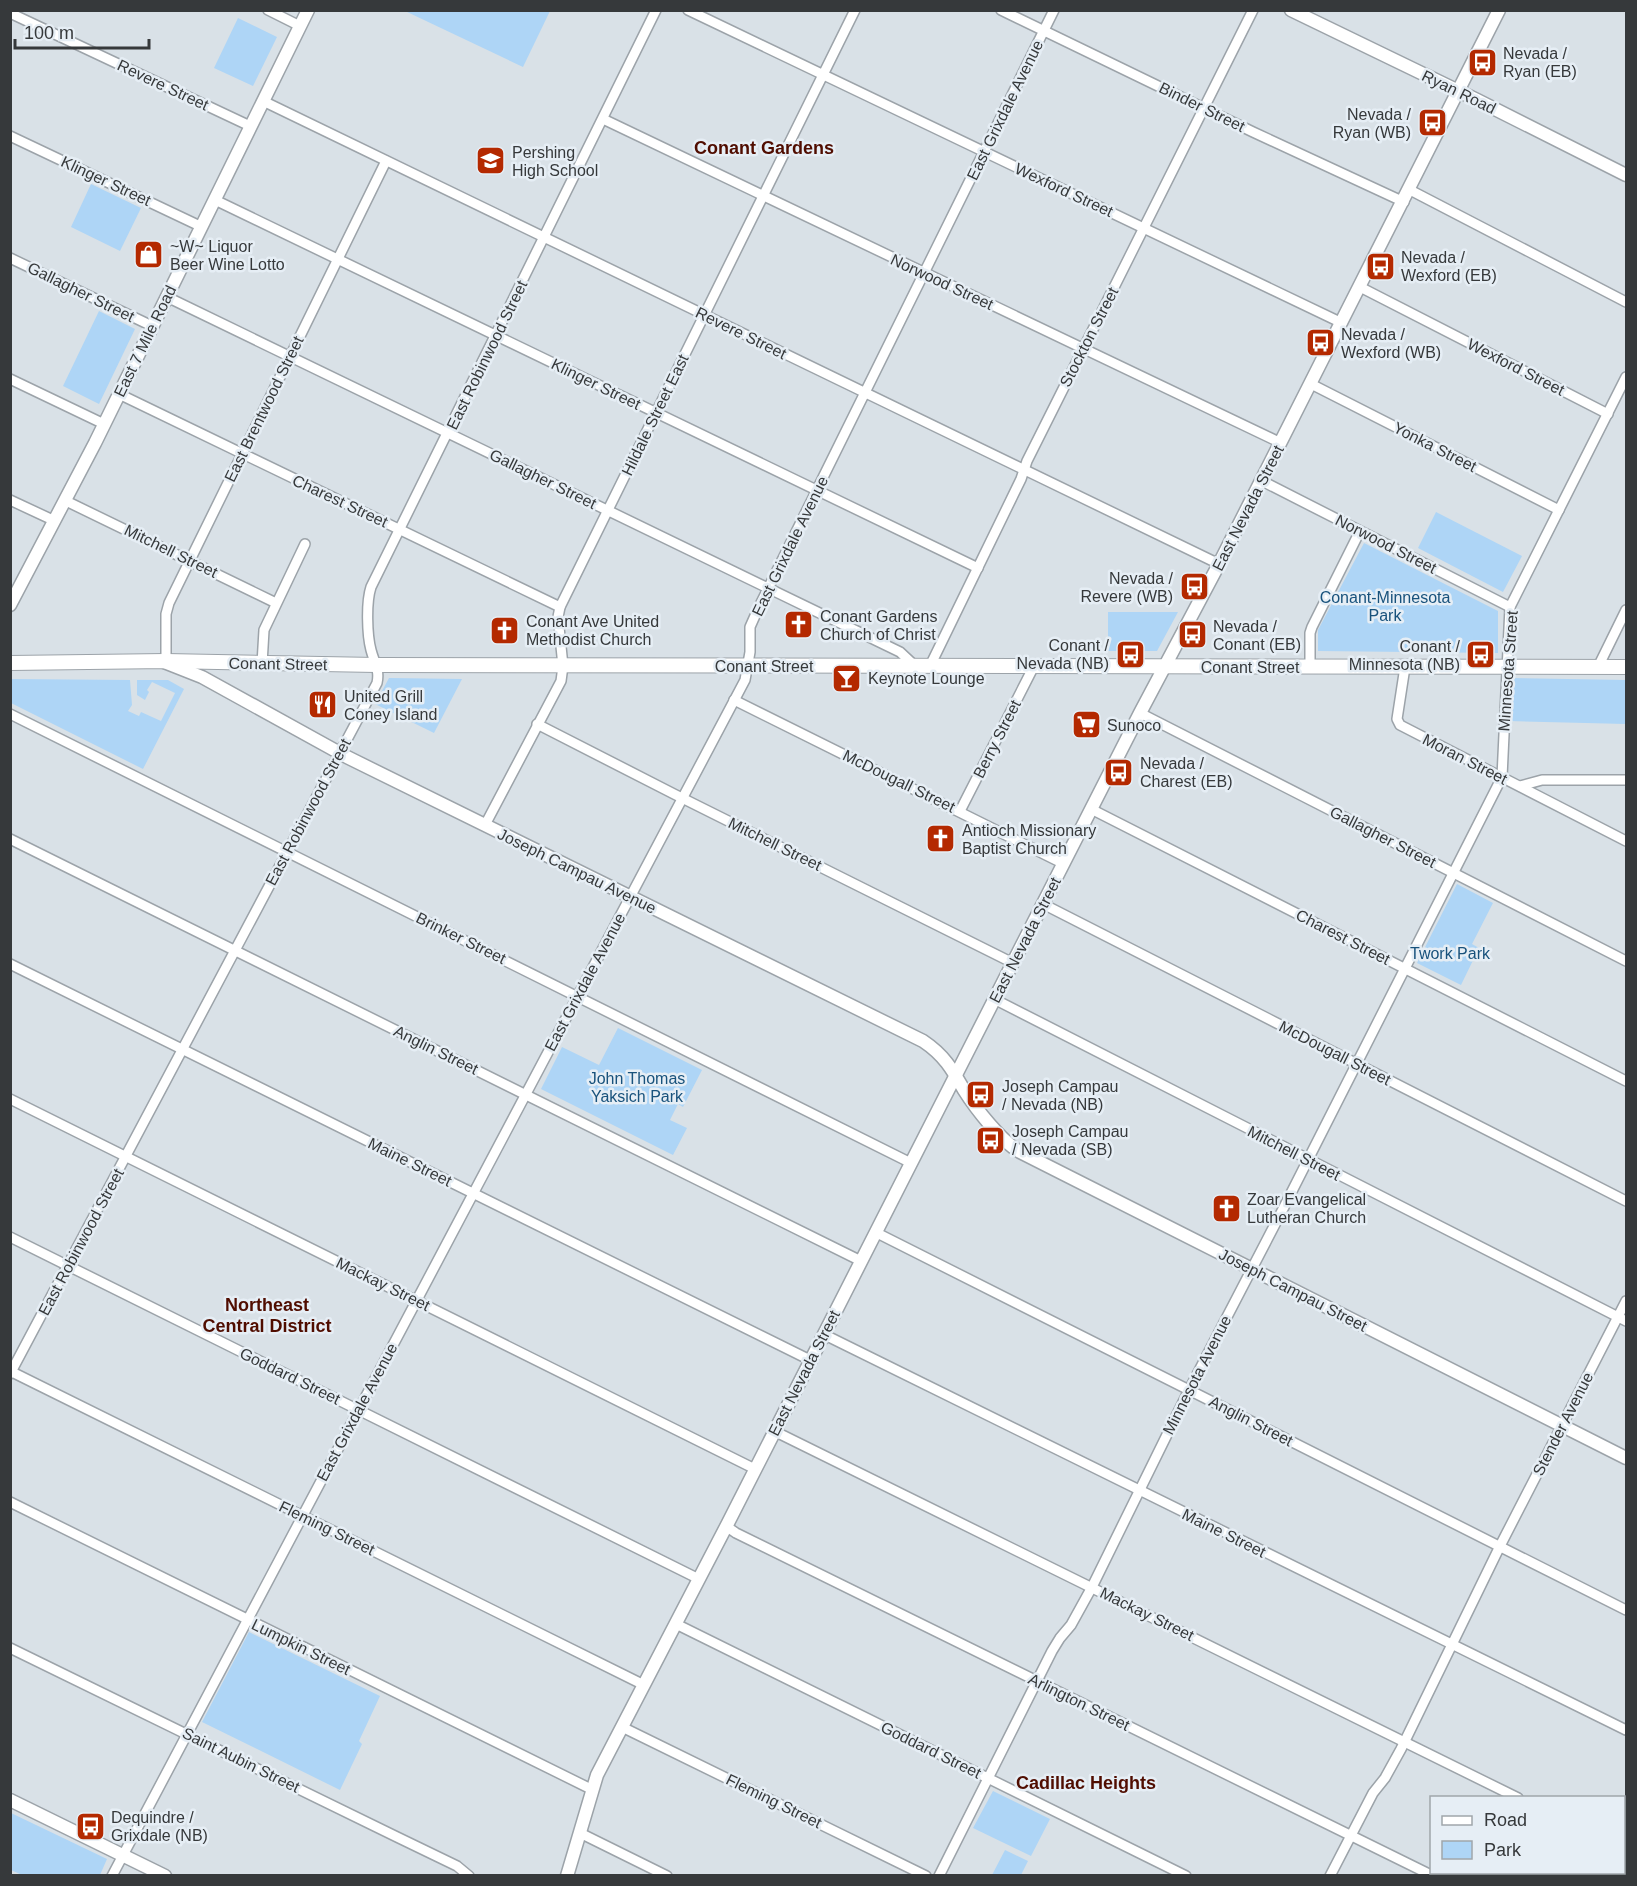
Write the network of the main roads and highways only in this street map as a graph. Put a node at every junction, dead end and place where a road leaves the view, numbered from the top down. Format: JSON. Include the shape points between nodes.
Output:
{"nodes":[{"id":1,"x":10,"y":663,"type":"edge"},
{"id":2,"x":1626,"y":667,"type":"edge"}],
"edges":[{"from":1,"to":2,"type":"main road","name":"Conant Street"}]}
